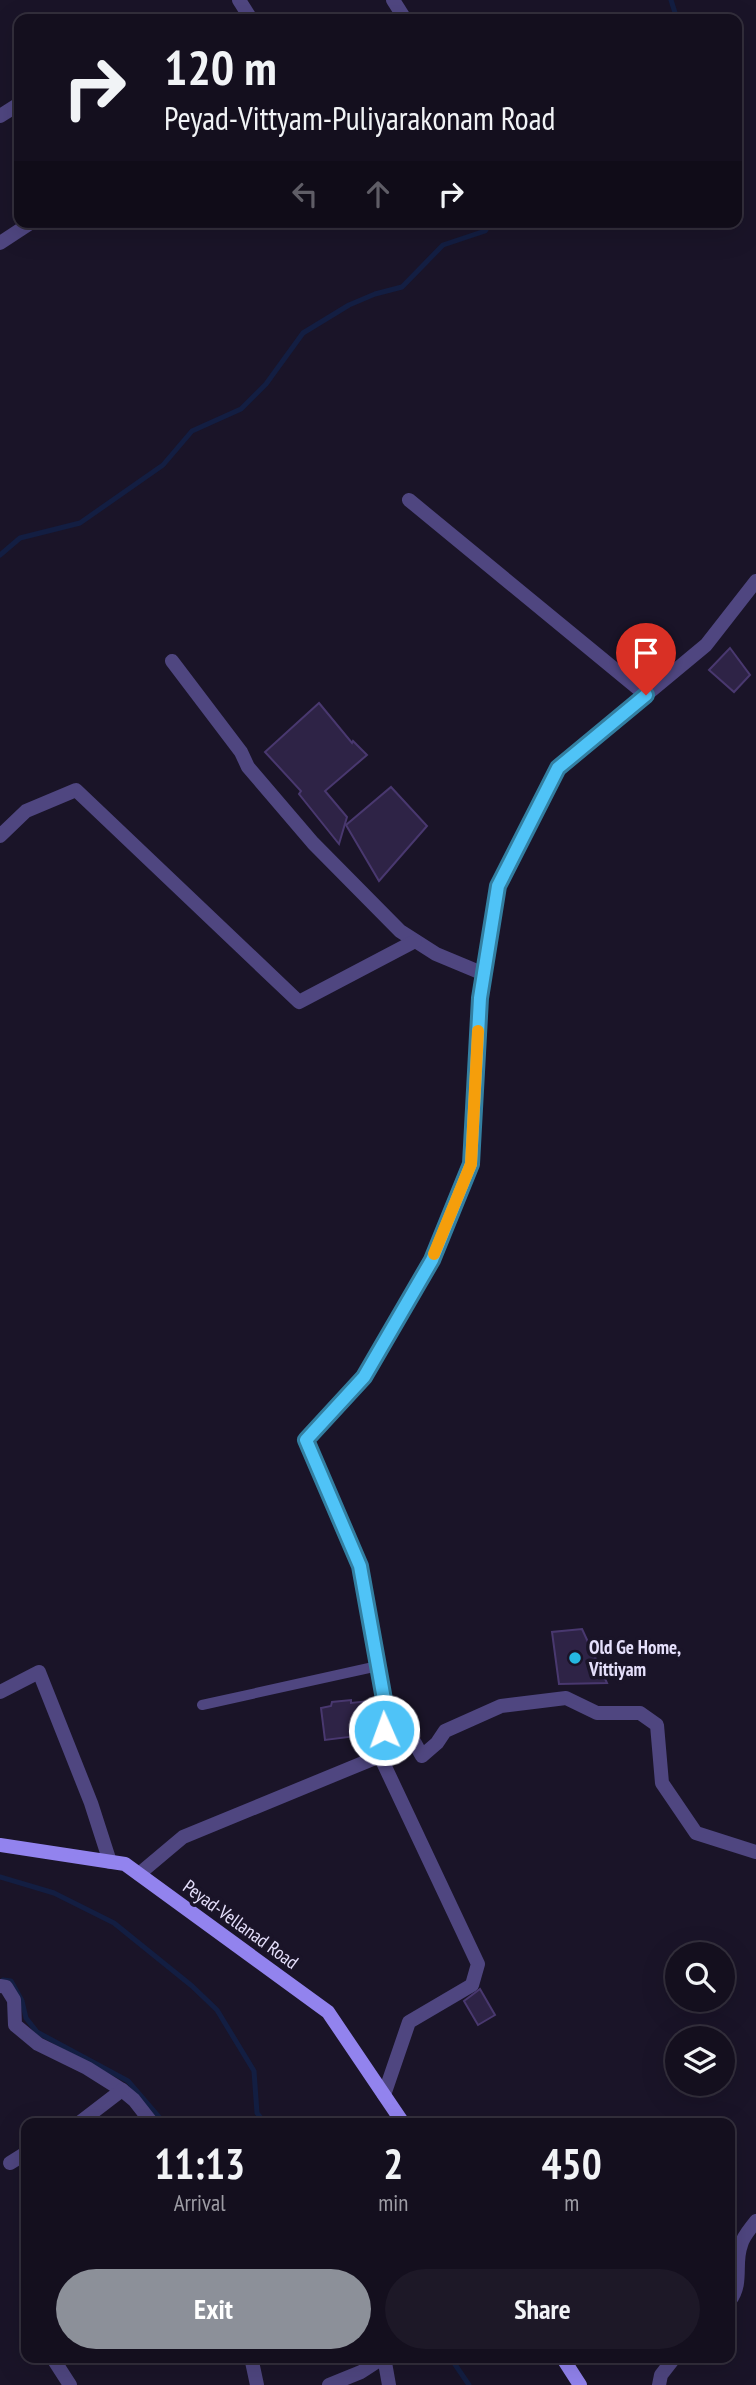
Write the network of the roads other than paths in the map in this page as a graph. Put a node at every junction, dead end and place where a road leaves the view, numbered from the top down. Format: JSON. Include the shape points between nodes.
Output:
{"nodes":[{"id":1,"x":24,"y":228,"type":"edge"},
{"id":2,"x":0,"y":243,"type":"edge"},
{"id":3,"x":409,"y":500,"type":"dead end"},
{"id":4,"x":756,"y":582,"type":"edge"},
{"id":5,"x":172,"y":661,"type":"dead end"},
{"id":6,"x":646,"y":695,"type":"junction"},
{"id":7,"x":0,"y":836,"type":"edge"},
{"id":8,"x":415,"y":941,"type":"junction"},
{"id":9,"x":484,"y":974,"type":"junction"},
{"id":10,"x":378,"y":1666,"type":"junction"},
{"id":11,"x":0,"y":1692,"type":"edge"},
{"id":12,"x":202,"y":1705,"type":"dead end"},
{"id":13,"x":384,"y":1730,"type":"junction"},
{"id":14,"x":380,"y":1756,"type":"junction"},
{"id":15,"x":0,"y":1845,"type":"edge"},
{"id":16,"x":756,"y":1852,"type":"edge"},
{"id":17,"x":110,"y":1861,"type":"junction"},
{"id":18,"x":139,"y":1874,"type":"junction"},
{"id":19,"x":0,"y":1986,"type":"edge"},
{"id":20,"x":122,"y":2090,"type":"junction"},
{"id":21,"x":384,"y":2095,"type":"junction"},
{"id":22,"x":86,"y":2118,"type":"edge"},
{"id":23,"x":148,"y":2118,"type":"edge"},
{"id":24,"x":400,"y":2118,"type":"edge"},
{"id":25,"x":21,"y":2156,"type":"edge"},
{"id":26,"x":9,"y":2163,"type":"dead end"},
{"id":27,"x":756,"y":2221,"type":"edge"},
{"id":28,"x":735,"y":2289,"type":"edge"},
{"id":29,"x":56,"y":2363,"type":"edge"},
{"id":30,"x":252,"y":2363,"type":"edge"},
{"id":31,"x":356,"y":2363,"type":"edge"},
{"id":32,"x":375,"y":2363,"type":"edge"},
{"id":33,"x":385,"y":2363,"type":"edge"},
{"id":34,"x":566,"y":2363,"type":"edge"},
{"id":35,"x":670,"y":2363,"type":"edge"},
{"id":36,"x":361,"y":2372,"type":"junction"},
{"id":37,"x":71,"y":2385,"type":"edge"},
{"id":38,"x":257,"y":2385,"type":"edge"},
{"id":39,"x":329,"y":2385,"type":"edge"},
{"id":40,"x":389,"y":2385,"type":"edge"},
{"id":41,"x":580,"y":2385,"type":"edge"},
{"id":42,"x":659,"y":2385,"type":"edge"}],
"edges":[{"from":1,"to":2,"type":"street"},
{"from":3,"to":6,"type":"street"},
{"from":4,"to":6,"type":"street","via":[[706,645]]},
{"from":5,"to":8,"type":"street","via":[[248,767],[313,842]]},
{"from":6,"to":9,"type":"street","via":[[558,768],[498,886]]},
{"from":7,"to":8,"type":"street","via":[[26,811],[76,790],[299,1002]]},
{"from":8,"to":9,"type":"street"},
{"from":9,"to":10,"type":"street","via":[[471,1164],[432,1260],[364,1377],[306,1440],[360,1566]]},
{"from":10,"to":12,"type":"lane"},
{"from":10,"to":13,"type":"street","via":[[387,1716]]},
{"from":11,"to":17,"type":"street","via":[[39,1672]]},
{"from":13,"to":14,"type":"street"},
{"from":13,"to":16,"type":"street","via":[[412,1738],[422,1755],[445,1731],[501,1706],[566,1698],[597,1713],[640,1713],[657,1725],[662,1783],[696,1833]]},
{"from":14,"to":18,"type":"street","via":[[183,1837]]},
{"from":14,"to":21,"type":"street","via":[[478,1965],[472,1985],[409,2022]]},
{"from":15,"to":17,"type":"main road","name":"Peyad-Vellanad Road"},
{"from":17,"to":18,"type":"main road","name":"Peyad-Vellanad Road"},
{"from":18,"to":21,"type":"main road","name":"Peyad-Vellanad Road","via":[[328,2012]]},
{"from":19,"to":20,"type":"street","via":[[6,1987],[14,2000],[16,2025],[38,2044]]},
{"from":20,"to":22,"type":"street"},
{"from":20,"to":23,"type":"street"},
{"from":21,"to":24,"type":"main road","name":"Peyad-Vellanad Road"},
{"from":25,"to":26,"type":"street"},
{"from":27,"to":28,"type":"street","via":[[740,2245]]},
{"from":29,"to":37,"type":"street"},
{"from":30,"to":38,"type":"street"},
{"from":31,"to":36,"type":"street"},
{"from":32,"to":36,"type":"street"},
{"from":33,"to":40,"type":"street"},
{"from":34,"to":41,"type":"main road"},
{"from":35,"to":42,"type":"street"},
{"from":36,"to":39,"type":"street"}]}
